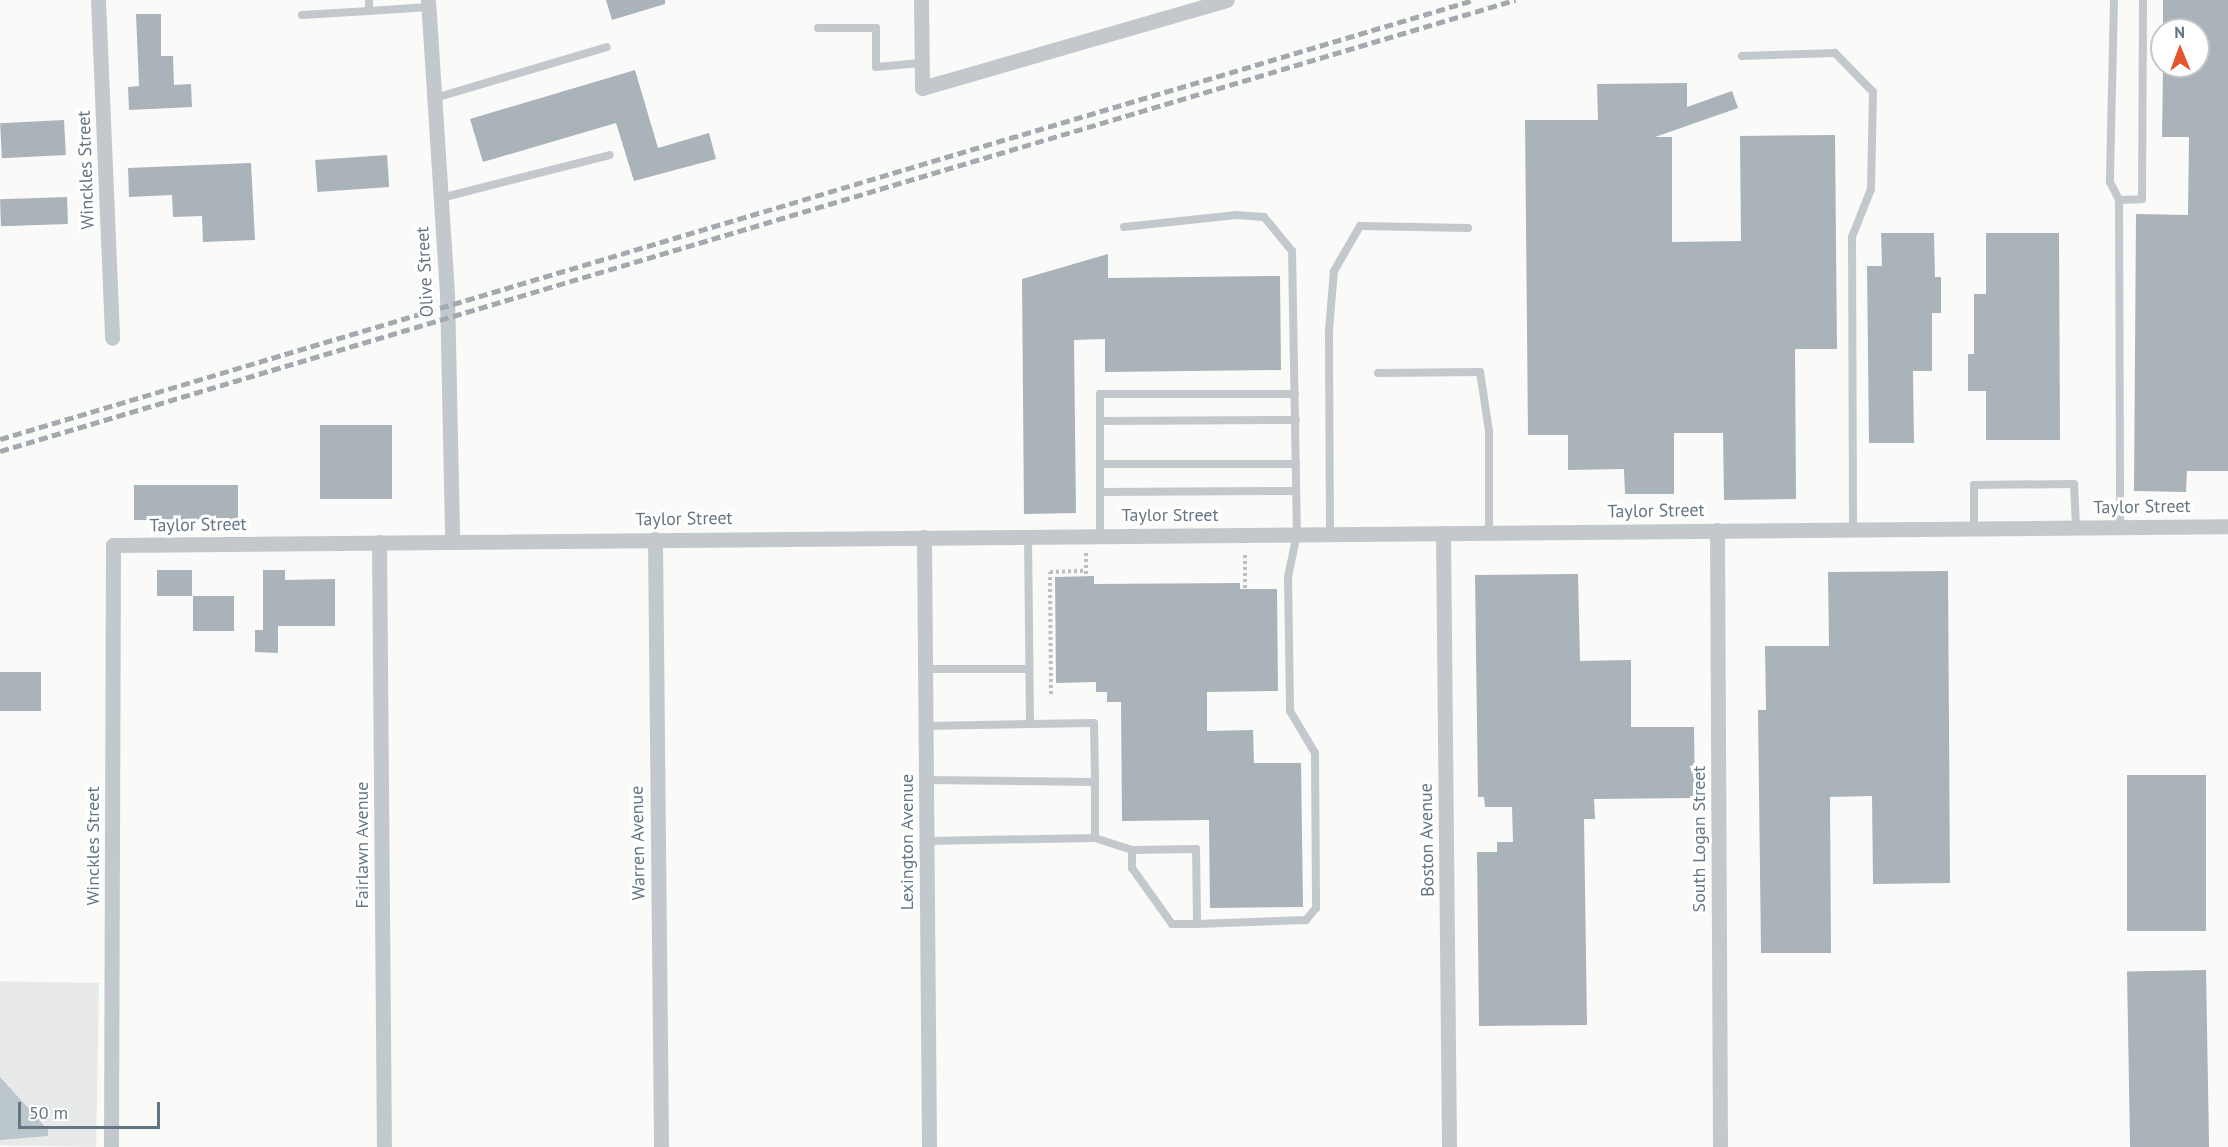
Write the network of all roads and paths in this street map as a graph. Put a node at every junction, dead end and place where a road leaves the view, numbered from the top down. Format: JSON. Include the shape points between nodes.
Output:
{"nodes":[{"id":1,"x":98,"y":0,"type":"edge"},
{"id":2,"x":369,"y":0,"type":"edge"},
{"id":3,"x":921,"y":0,"type":"edge"},
{"id":4,"x":1227,"y":0,"type":"edge"},
{"id":5,"x":2114,"y":0,"type":"edge"},
{"id":6,"x":2143,"y":0,"type":"edge"},
{"id":7,"x":428,"y":3,"type":"edge"},
{"id":8,"x":1184,"y":7,"type":"edge"},
{"id":9,"x":369,"y":11,"type":"junction"},
{"id":10,"x":302,"y":15,"type":"dead end"},
{"id":11,"x":818,"y":28,"type":"dead end"},
{"id":12,"x":607,"y":47,"type":"dead end"},
{"id":13,"x":1742,"y":56,"type":"dead end"},
{"id":14,"x":921,"y":63,"type":"junction"},
{"id":15,"x":435,"y":98,"type":"junction"},
{"id":16,"x":610,"y":155,"type":"dead end"},
{"id":17,"x":441,"y":198,"type":"junction"},
{"id":18,"x":2119,"y":200,"type":"junction"},
{"id":19,"x":1124,"y":227,"type":"dead end"},
{"id":20,"x":1468,"y":228,"type":"dead end"},
{"id":21,"x":112,"y":338,"type":"dead end"},
{"id":22,"x":1378,"y":373,"type":"dead end"},
{"id":23,"x":1295,"y":394,"type":"junction"},
{"id":24,"x":1296,"y":420,"type":"junction"},
{"id":25,"x":1100,"y":422,"type":"junction"},
{"id":26,"x":1100,"y":464,"type":"junction"},
{"id":27,"x":1296,"y":464,"type":"junction"},
{"id":28,"x":1296,"y":491,"type":"junction"},
{"id":29,"x":1100,"y":492,"type":"junction"},
{"id":30,"x":2120,"y":526,"type":"junction"},
{"id":31,"x":2228,"y":526,"type":"edge"},
{"id":32,"x":2076,"y":527,"type":"junction"},
{"id":33,"x":1974,"y":528,"type":"junction"},
{"id":34,"x":1717,"y":530,"type":"junction"},
{"id":35,"x":1853,"y":530,"type":"junction"},
{"id":36,"x":1489,"y":532,"type":"junction"},
{"id":37,"x":1330,"y":533,"type":"junction"},
{"id":38,"x":1443,"y":533,"type":"junction"},
{"id":39,"x":1297,"y":534,"type":"junction"},
{"id":40,"x":1100,"y":535,"type":"junction"},
{"id":41,"x":1028,"y":536,"type":"junction"},
{"id":42,"x":924,"y":537,"type":"junction"},
{"id":43,"x":655,"y":539,"type":"junction"},
{"id":44,"x":379,"y":542,"type":"junction"},
{"id":45,"x":452,"y":542,"type":"junction"},
{"id":46,"x":113,"y":545,"type":"joint"},
{"id":47,"x":1245,"y":552,"type":"dead end"},
{"id":48,"x":1086,"y":553,"type":"dead end"},
{"id":49,"x":1245,"y":588,"type":"dead end"},
{"id":50,"x":925,"y":669,"type":"junction"},
{"id":51,"x":1029,"y":669,"type":"junction"},
{"id":52,"x":1051,"y":694,"type":"dead end"},
{"id":53,"x":1030,"y":724,"type":"junction"},
{"id":54,"x":926,"y":726,"type":"junction"},
{"id":55,"x":926,"y":780,"type":"junction"},
{"id":56,"x":1095,"y":782,"type":"junction"},
{"id":57,"x":1095,"y":838,"type":"junction"},
{"id":58,"x":926,"y":841,"type":"junction"},
{"id":59,"x":1132,"y":850,"type":"junction"},
{"id":60,"x":1197,"y":924,"type":"junction"},
{"id":61,"x":111,"y":1147,"type":"edge"},
{"id":62,"x":384,"y":1147,"type":"edge"},
{"id":63,"x":661,"y":1147,"type":"edge"},
{"id":64,"x":929,"y":1147,"type":"edge"},
{"id":65,"x":1449,"y":1147,"type":"edge"},
{"id":66,"x":1720,"y":1147,"type":"edge"}],
"edges":[{"from":1,"to":21,"type":"street","name":"Winckles Street"},
{"from":2,"to":9,"type":"lane"},
{"from":3,"to":14,"type":"street"},
{"from":4,"to":8,"type":"street"},
{"from":5,"to":18,"type":"lane","via":[[2110,182]]},
{"from":6,"to":18,"type":"lane","via":[[2142,199]]},
{"from":7,"to":9,"type":"lane"},
{"from":7,"to":15,"type":"street","name":"Olive Street"},
{"from":8,"to":14,"type":"street","via":[[922,88]]},
{"from":9,"to":10,"type":"lane"},
{"from":11,"to":14,"type":"lane","via":[[876,28],[876,67]]},
{"from":12,"to":15,"type":"lane"},
{"from":13,"to":35,"type":"lane","via":[[1834,53],[1873,92],[1871,189],[1852,237]]},
{"from":15,"to":17,"type":"street","name":"Olive Street"},
{"from":16,"to":17,"type":"lane"},
{"from":17,"to":45,"type":"street","name":"Olive Street"},
{"from":18,"to":30,"type":"lane"},
{"from":19,"to":23,"type":"lane","via":[[1236,215],[1264,217],[1292,251]]},
{"from":20,"to":37,"type":"lane","via":[[1360,226],[1334,271],[1329,330]]},
{"from":22,"to":36,"type":"lane","via":[[1480,372],[1489,431]]},
{"from":23,"to":24,"type":"lane"},
{"from":23,"to":25,"type":"lane","via":[[1100,394]]},
{"from":24,"to":25,"type":"lane"},
{"from":24,"to":27,"type":"lane"},
{"from":25,"to":26,"type":"lane"},
{"from":26,"to":27,"type":"lane"},
{"from":26,"to":29,"type":"lane"},
{"from":27,"to":28,"type":"lane"},
{"from":28,"to":29,"type":"lane"},
{"from":28,"to":39,"type":"lane"},
{"from":29,"to":40,"type":"lane"},
{"from":30,"to":31,"type":"street","name":"Taylor Street"},
{"from":30,"to":32,"type":"street","name":"Taylor Street"},
{"from":32,"to":33,"type":"street","name":"Taylor Street"},
{"from":32,"to":33,"type":"lane","via":[[2074,484],[1974,484]]},
{"from":33,"to":35,"type":"street","name":"Taylor Street"},
{"from":34,"to":35,"type":"street","name":"Taylor Street"},
{"from":34,"to":36,"type":"street","name":"Taylor Street"},
{"from":34,"to":66,"type":"street","name":"South Logan Street"},
{"from":36,"to":38,"type":"street","name":"Taylor Street"},
{"from":37,"to":38,"type":"street","name":"Taylor Street"},
{"from":37,"to":39,"type":"street","name":"Taylor Street"},
{"from":38,"to":65,"type":"street","name":"Boston Avenue"},
{"from":39,"to":40,"type":"street","name":"Taylor Street"},
{"from":39,"to":60,"type":"lane","via":[[1288,577],[1290,711],[1315,753],[1316,908],[1306,920]]},
{"from":40,"to":41,"type":"street","name":"Taylor Street"},
{"from":41,"to":42,"type":"street","name":"Taylor Street"},
{"from":41,"to":51,"type":"lane"},
{"from":42,"to":43,"type":"street","name":"Taylor Street"},
{"from":42,"to":50,"type":"street","name":"Lexington Avenue"},
{"from":43,"to":45,"type":"street","name":"Taylor Street"},
{"from":43,"to":63,"type":"street","name":"Warren Avenue"},
{"from":44,"to":45,"type":"street","name":"Taylor Street"},
{"from":44,"to":46,"type":"street","name":"Taylor Street"},
{"from":44,"to":62,"type":"street","name":"Fairlawn Avenue"},
{"from":46,"to":61,"type":"street","name":"Winckles Street"},
{"from":47,"to":49,"type":"path"},
{"from":48,"to":52,"type":"path","via":[[1086,574],[1050,572]]},
{"from":50,"to":51,"type":"lane"},
{"from":50,"to":54,"type":"street","name":"Lexington Avenue"},
{"from":51,"to":53,"type":"lane"},
{"from":53,"to":54,"type":"lane"},
{"from":53,"to":56,"type":"lane","via":[[1094,723]]},
{"from":54,"to":55,"type":"street","name":"Lexington Avenue"},
{"from":55,"to":56,"type":"lane"},
{"from":55,"to":58,"type":"street","name":"Lexington Avenue"},
{"from":56,"to":57,"type":"lane"},
{"from":57,"to":58,"type":"lane"},
{"from":57,"to":59,"type":"lane"},
{"from":58,"to":64,"type":"street","name":"Lexington Avenue"},
{"from":59,"to":60,"type":"lane","via":[[1132,868],[1172,924]]},
{"from":59,"to":60,"type":"lane","via":[[1196,849]]}]}
